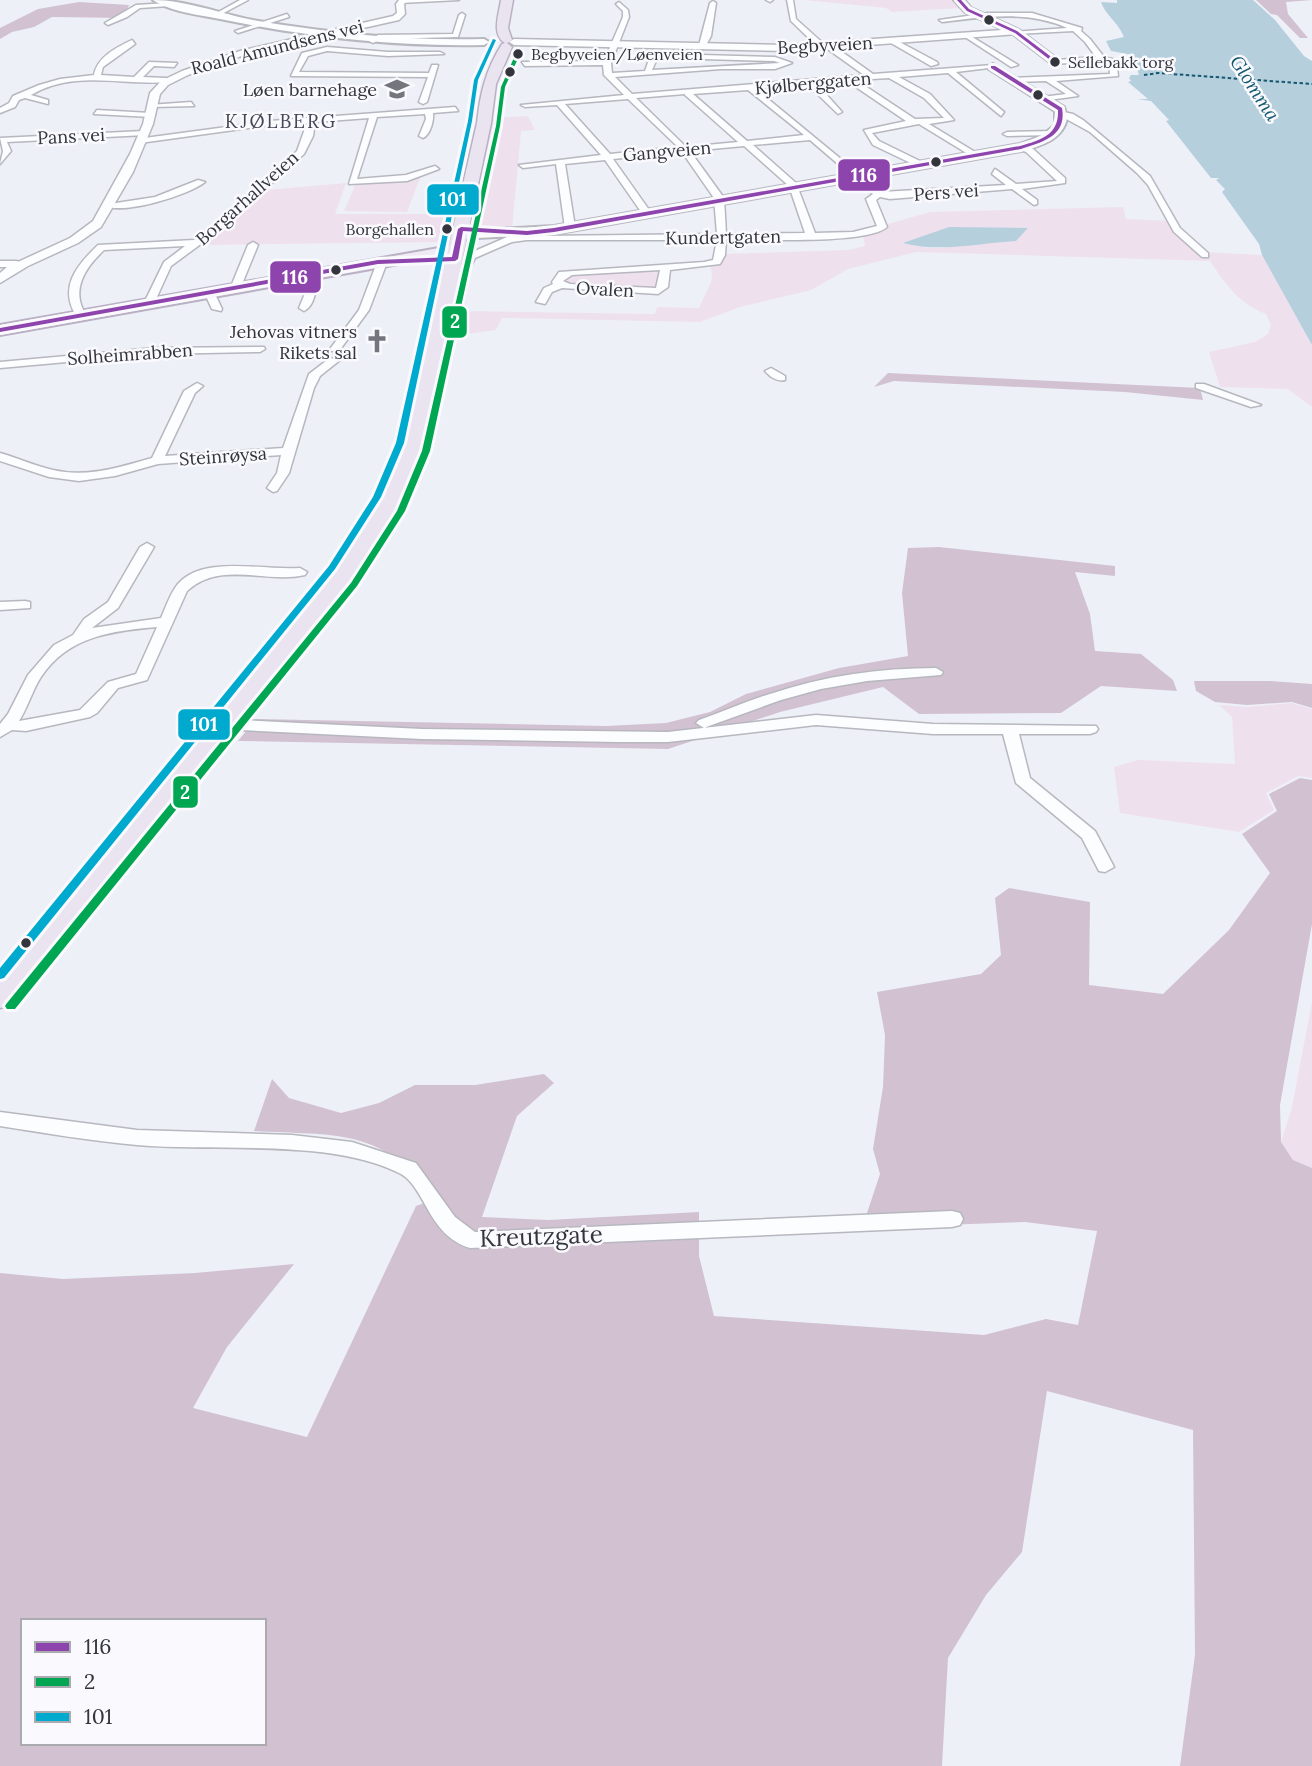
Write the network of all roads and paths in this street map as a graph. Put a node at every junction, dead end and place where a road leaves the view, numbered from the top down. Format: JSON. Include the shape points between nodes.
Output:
{"nodes":[{"id":1,"x":245,"y":0,"type":"edge"},
{"id":2,"x":456,"y":0,"type":"edge"},
{"id":3,"x":507,"y":0,"type":"edge"},
{"id":4,"x":790,"y":0,"type":"edge"},
{"id":5,"x":959,"y":0,"type":"edge"},
{"id":6,"x":403,"y":1,"type":"edge"},
{"id":7,"x":220,"y":2,"type":"dead end"},
{"id":8,"x":166,"y":3,"type":"edge"},
{"id":9,"x":619,"y":4,"type":"dead end"},
{"id":10,"x":713,"y":4,"type":"dead end"},
{"id":11,"x":236,"y":5,"type":"junction"},
{"id":12,"x":154,"y":15,"type":"dead end"},
{"id":13,"x":216,"y":15,"type":"junction"},
{"id":14,"x":462,"y":15,"type":"dead end"},
{"id":15,"x":935,"y":15,"type":"dead end"},
{"id":16,"x":287,"y":16,"type":"dead end"},
{"id":17,"x":981,"y":16,"type":"junction"},
{"id":18,"x":942,"y":20,"type":"junction"},
{"id":19,"x":108,"y":23,"type":"dead end"},
{"id":20,"x":261,"y":24,"type":"junction"},
{"id":21,"x":1080,"y":29,"type":"junction"},
{"id":22,"x":238,"y":31,"type":"dead end"},
{"id":23,"x":1016,"y":32,"type":"junction"},
{"id":24,"x":322,"y":34,"type":"junction"},
{"id":25,"x":963,"y":36,"type":"junction"},
{"id":26,"x":376,"y":39,"type":"junction"},
{"id":27,"x":508,"y":40,"type":"junction"},
{"id":28,"x":145,"y":41,"type":"dead end"},
{"id":29,"x":894,"y":41,"type":"junction"},
{"id":30,"x":487,"y":44,"type":"junction"},
{"id":31,"x":615,"y":45,"type":"junction"},
{"id":32,"x":825,"y":46,"type":"junction"},
{"id":33,"x":444,"y":47,"type":"junction"},
{"id":34,"x":701,"y":47,"type":"junction"},
{"id":35,"x":370,"y":54,"type":"junction"},
{"id":36,"x":1101,"y":59,"type":"junction"},
{"id":37,"x":1056,"y":62,"type":"junction"},
{"id":38,"x":607,"y":63,"type":"junction"},
{"id":39,"x":525,"y":64,"type":"dead end"},
{"id":40,"x":934,"y":64,"type":"dead end"},
{"id":41,"x":1025,"y":64,"type":"junction"},
{"id":42,"x":174,"y":65,"type":"dead end"},
{"id":43,"x":494,"y":65,"type":"junction"},
{"id":44,"x":993,"y":67,"type":"junction"},
{"id":45,"x":950,"y":71,"type":"junction"},
{"id":46,"x":648,"y":72,"type":"junction"},
{"id":47,"x":790,"y":73,"type":"dead end"},
{"id":48,"x":360,"y":75,"type":"junction"},
{"id":49,"x":433,"y":75,"type":"junction"},
{"id":50,"x":608,"y":75,"type":"junction"},
{"id":51,"x":892,"y":76,"type":"junction"},
{"id":52,"x":97,"y":77,"type":"junction"},
{"id":53,"x":873,"y":78,"type":"junction"},
{"id":54,"x":136,"y":79,"type":"junction"},
{"id":55,"x":1048,"y":79,"type":"junction"},
{"id":56,"x":166,"y":80,"type":"junction"},
{"id":57,"x":850,"y":80,"type":"junction"},
{"id":58,"x":1015,"y":80,"type":"junction"},
{"id":59,"x":810,"y":83,"type":"junction"},
{"id":60,"x":751,"y":88,"type":"junction"},
{"id":61,"x":688,"y":93,"type":"junction"},
{"id":62,"x":25,"y":95,"type":"junction"},
{"id":63,"x":629,"y":98,"type":"junction"},
{"id":64,"x":1045,"y":99,"type":"junction"},
{"id":65,"x":45,"y":102,"type":"dead end"},
{"id":66,"x":423,"y":102,"type":"dead end"},
{"id":67,"x":560,"y":103,"type":"junction"},
{"id":68,"x":191,"y":104,"type":"dead end"},
{"id":69,"x":524,"y":105,"type":"dead end"},
{"id":70,"x":455,"y":109,"type":"dead end"},
{"id":71,"x":152,"y":110,"type":"junction"},
{"id":72,"x":0,"y":111,"type":"edge"},
{"id":73,"x":97,"y":112,"type":"dead end"},
{"id":74,"x":429,"y":112,"type":"junction"},
{"id":75,"x":838,"y":112,"type":"dead end"},
{"id":76,"x":1062,"y":113,"type":"junction"},
{"id":77,"x":1001,"y":114,"type":"dead end"},
{"id":78,"x":374,"y":115,"type":"junction"},
{"id":79,"x":310,"y":120,"type":"junction"},
{"id":80,"x":918,"y":123,"type":"junction"},
{"id":81,"x":1054,"y":133,"type":"junction"},
{"id":82,"x":1007,"y":134,"type":"dead end"},
{"id":83,"x":423,"y":136,"type":"dead end"},
{"id":84,"x":141,"y":137,"type":"junction"},
{"id":85,"x":811,"y":137,"type":"junction"},
{"id":86,"x":1,"y":140,"type":"edge"},
{"id":87,"x":745,"y":143,"type":"junction"},
{"id":88,"x":1021,"y":147,"type":"junction"},
{"id":89,"x":684,"y":149,"type":"junction"},
{"id":90,"x":976,"y":155,"type":"junction"},
{"id":91,"x":607,"y":156,"type":"junction"},
{"id":92,"x":559,"y":161,"type":"junction"},
{"id":93,"x":0,"y":162,"type":"edge"},
{"id":94,"x":523,"y":165,"type":"dead end"},
{"id":95,"x":921,"y":165,"type":"junction"},
{"id":96,"x":435,"y":169,"type":"dead end"},
{"id":97,"x":995,"y":172,"type":"dead end"},
{"id":98,"x":9,"y":173,"type":"dead end"},
{"id":99,"x":859,"y":176,"type":"junction"},
{"id":100,"x":201,"y":182,"type":"dead end"},
{"id":101,"x":795,"y":187,"type":"junction"},
{"id":102,"x":1014,"y":187,"type":"junction"},
{"id":103,"x":878,"y":194,"type":"junction"},
{"id":104,"x":720,"y":201,"type":"junction"},
{"id":105,"x":1034,"y":202,"type":"dead end"},
{"id":106,"x":108,"y":205,"type":"junction"},
{"id":107,"x":647,"y":214,"type":"junction"},
{"id":108,"x":570,"y":228,"type":"junction"},
{"id":109,"x":527,"y":235,"type":"junction"},
{"id":110,"x":811,"y":236,"type":"junction"},
{"id":111,"x":722,"y":237,"type":"junction"},
{"id":112,"x":199,"y":243,"type":"junction"},
{"id":113,"x":457,"y":243,"type":"junction"},
{"id":114,"x":253,"y":246,"type":"dead end"},
{"id":115,"x":1205,"y":255,"type":"dead end"},
{"id":116,"x":378,"y":262,"type":"junction"},
{"id":117,"x":0,"y":264,"type":"edge"},
{"id":118,"x":17,"y":264,"type":"junction"},
{"id":119,"x":666,"y":268,"type":"junction"},
{"id":120,"x":312,"y":274,"type":"junction"},
{"id":121,"x":0,"y":279,"type":"edge"},
{"id":122,"x":560,"y":285,"type":"junction"},
{"id":123,"x":239,"y":287,"type":"junction"},
{"id":124,"x":209,"y":292,"type":"junction"},
{"id":125,"x":153,"y":302,"type":"junction"},
{"id":126,"x":541,"y":302,"type":"dead end"},
{"id":127,"x":304,"y":308,"type":"dead end"},
{"id":128,"x":217,"y":309,"type":"dead end"},
{"id":129,"x":80,"y":315,"type":"junction"},
{"id":130,"x":460,"y":315,"type":"dead end"},
{"id":131,"x":0,"y":330,"type":"edge"},
{"id":132,"x":260,"y":349,"type":"dead end"},
{"id":133,"x":0,"y":365,"type":"edge"},
{"id":134,"x":197,"y":386,"type":"dead end"},
{"id":135,"x":1200,"y":386,"type":"dead end"},
{"id":136,"x":1255,"y":405,"type":"dead end"},
{"id":137,"x":288,"y":451,"type":"junction"},
{"id":138,"x":0,"y":457,"type":"edge"},
{"id":139,"x":158,"y":460,"type":"junction"},
{"id":140,"x":273,"y":488,"type":"dead end"},
{"id":141,"x":147,"y":547,"type":"dead end"},
{"id":142,"x":300,"y":572,"type":"dead end"},
{"id":143,"x":25,"y":605,"type":"dead end"},
{"id":144,"x":0,"y":606,"type":"edge"},
{"id":145,"x":166,"y":622,"type":"junction"},
{"id":146,"x":80,"y":635,"type":"junction"},
{"id":147,"x":936,"y":672,"type":"dead end"},
{"id":148,"x":221,"y":724,"type":"junction"},
{"id":149,"x":5,"y":729,"type":"edge"},
{"id":150,"x":1090,"y":729,"type":"dead end"},
{"id":151,"x":1010,"y":730,"type":"junction"},
{"id":152,"x":668,"y":737,"type":"junction"},
{"id":153,"x":1105,"y":867,"type":"dead end"},
{"id":154,"x":0,"y":998,"type":"edge"},
{"id":155,"x":0,"y":1119,"type":"edge"},
{"id":156,"x":952,"y":1219,"type":"dead end"}],
"edges":[{"from":1,"to":11,"type":"street"},
{"from":2,"to":6,"type":"street"},
{"from":3,"to":27,"type":"highway"},
{"from":4,"to":32,"type":"street","via":[[793,20]]},
{"from":5,"to":17,"type":"main road"},
{"from":6,"to":24,"type":"street","name":"Roald Amundsens vei","via":[[396,18]]},
{"from":7,"to":11,"type":"street"},
{"from":8,"to":12,"type":"street"},
{"from":8,"to":13,"type":"main road"},
{"from":8,"to":19,"type":"street","via":[[138,6]]},
{"from":9,"to":31,"type":"street","via":[[626,17]]},
{"from":10,"to":34,"type":"street"},
{"from":11,"to":13,"type":"street"},
{"from":13,"to":20,"type":"main road"},
{"from":14,"to":26,"type":"street","via":[[457,34],[452,36]]},
{"from":15,"to":18,"type":"street"},
{"from":16,"to":20,"type":"street"},
{"from":17,"to":18,"type":"street"},
{"from":17,"to":21,"type":"street","via":[[1043,11],[1066,18]]},
{"from":17,"to":23,"type":"main road"},
{"from":18,"to":25,"type":"street","via":[[939,24],[944,29]]},
{"from":20,"to":22,"type":"street"},
{"from":20,"to":24,"type":"main road"},
{"from":21,"to":23,"type":"street","name":"Begbyveien"},
{"from":21,"to":36,"type":"street","via":[[1090,37]]},
{"from":23,"to":25,"type":"street","name":"Begbyveien"},
{"from":23,"to":37,"type":"main road"},
{"from":24,"to":26,"type":"main road"},
{"from":24,"to":56,"type":"street","name":"Roald Amundsens vei","via":[[199,66]]},
{"from":25,"to":29,"type":"street","name":"Begbyveien"},
{"from":25,"to":41,"type":"street"},
{"from":26,"to":33,"type":"main road"},
{"from":27,"to":30,"type":"highway"},
{"from":27,"to":31,"type":"street","name":"Begbyveien"},
{"from":27,"to":43,"type":"highway"},
{"from":28,"to":52,"type":"street","via":[[132,38],[99,66]]},
{"from":29,"to":32,"type":"street","name":"Begbyveien"},
{"from":29,"to":40,"type":"street"},
{"from":30,"to":33,"type":"main road"},
{"from":30,"to":43,"type":"highway"},
{"from":31,"to":34,"type":"street","name":"Begbyveien"},
{"from":31,"to":38,"type":"street"},
{"from":32,"to":34,"type":"street","name":"Begbyveien"},
{"from":32,"to":53,"type":"street"},
{"from":33,"to":35,"type":"street"},
{"from":33,"to":49,"type":"street"},
{"from":35,"to":48,"type":"street"},
{"from":35,"to":48,"type":"street","via":[[310,52],[294,74]]},
{"from":36,"to":37,"type":"street","name":"Kjølberggaten"},
{"from":36,"to":55,"type":"street","via":[[1113,62],[1114,76]]},
{"from":37,"to":41,"type":"main road","name":"Kjølberggaten"},
{"from":38,"to":39,"type":"street"},
{"from":38,"to":50,"type":"street"},
{"from":41,"to":44,"type":"main road","name":"Kjølberggaten"},
{"from":42,"to":54,"type":"street","via":[[152,64]]},
{"from":43,"to":113,"type":"highway"},
{"from":44,"to":45,"type":"street","name":"Kjølberggaten"},
{"from":44,"to":58,"type":"main road"},
{"from":45,"to":51,"type":"street","name":"Kjølberggaten"},
{"from":45,"to":77,"type":"street"},
{"from":46,"to":46,"type":"street","via":[[702,72],[789,63],[661,57],[653,59]]},
{"from":46,"to":50,"type":"street"},
{"from":47,"to":59,"type":"street"},
{"from":48,"to":49,"type":"street"},
{"from":49,"to":66,"type":"street"},
{"from":50,"to":63,"type":"street"},
{"from":51,"to":53,"type":"street","name":"Kjølberggaten"},
{"from":51,"to":80,"type":"street","via":[[927,96],[950,120]]},
{"from":52,"to":54,"type":"street"},
{"from":52,"to":62,"type":"street","via":[[50,82]]},
{"from":53,"to":57,"type":"street","name":"Kjølberggaten"},
{"from":54,"to":56,"type":"street"},
{"from":55,"to":58,"type":"street"},
{"from":55,"to":64,"type":"street","via":[[1074,96]]},
{"from":56,"to":71,"type":"street","name":"Roald Amundsens vei","via":[[155,92]]},
{"from":57,"to":59,"type":"street","name":"Kjølberggaten"},
{"from":57,"to":80,"type":"street"},
{"from":58,"to":64,"type":"main road"},
{"from":59,"to":60,"type":"street","name":"Kjølberggaten"},
{"from":59,"to":75,"type":"street"},
{"from":60,"to":61,"type":"street","name":"Kjølberggaten"},
{"from":60,"to":85,"type":"street"},
{"from":61,"to":63,"type":"street","name":"Kjølberggaten"},
{"from":61,"to":87,"type":"street"},
{"from":62,"to":65,"type":"street"},
{"from":62,"to":72,"type":"street"},
{"from":63,"to":67,"type":"street","name":"Kjølberggaten"},
{"from":63,"to":89,"type":"street"},
{"from":64,"to":76,"type":"main road"},
{"from":67,"to":69,"type":"street","name":"Kjølberggaten"},
{"from":67,"to":91,"type":"street"},
{"from":68,"to":71,"type":"street","name":"Roald Amundsens vei"},
{"from":70,"to":74,"type":"street"},
{"from":71,"to":73,"type":"street"},
{"from":71,"to":84,"type":"street","name":"Roald Amundsens vei"},
{"from":74,"to":78,"type":"street"},
{"from":74,"to":83,"type":"street"},
{"from":76,"to":81,"type":"main road","via":[[1060,128]]},
{"from":76,"to":115,"type":"street","via":[[1096,133],[1147,178],[1177,231]]},
{"from":78,"to":79,"type":"street"},
{"from":78,"to":96,"type":"street","via":[[352,182],[407,178]]},
{"from":79,"to":84,"type":"street"},
{"from":79,"to":112,"type":"street","name":"Borgarhallveien","via":[[301,152]]},
{"from":80,"to":90,"type":"street"},
{"from":80,"to":95,"type":"street","via":[[867,132],[876,143]]},
{"from":81,"to":82,"type":"street"},
{"from":81,"to":88,"type":"main road"},
{"from":84,"to":86,"type":"street","name":"Pans vei"},
{"from":84,"to":106,"type":"street","name":"Roald Amundsens vei"},
{"from":85,"to":87,"type":"street","name":"Gangveien"},
{"from":85,"to":99,"type":"street"},
{"from":86,"to":93,"type":"street","via":[[7,151]]},
{"from":87,"to":89,"type":"street","name":"Gangveien"},
{"from":87,"to":101,"type":"street"},
{"from":88,"to":90,"type":"main road"},
{"from":88,"to":102,"type":"street","name":"Pers vei","via":[[1062,180]]},
{"from":89,"to":91,"type":"street","name":"Gangveien"},
{"from":89,"to":104,"type":"street"},
{"from":90,"to":95,"type":"main road"},
{"from":91,"to":92,"type":"street","name":"Gangveien"},
{"from":91,"to":107,"type":"street"},
{"from":92,"to":94,"type":"street","name":"Gangveien"},
{"from":92,"to":108,"type":"street"},
{"from":93,"to":98,"type":"street"},
{"from":95,"to":99,"type":"main road"},
{"from":97,"to":102,"type":"street","name":"Pers vei"},
{"from":99,"to":101,"type":"main road"},
{"from":99,"to":103,"type":"street"},
{"from":100,"to":106,"type":"street","via":[[144,201]]},
{"from":101,"to":104,"type":"main road"},
{"from":101,"to":110,"type":"street"},
{"from":102,"to":103,"type":"street","name":"Pers vei"},
{"from":102,"to":105,"type":"street","name":"Pers vei"},
{"from":103,"to":110,"type":"street","name":"Kundertgaten","via":[[871,200],[882,227],[874,232]]},
{"from":104,"to":107,"type":"main road"},
{"from":104,"to":111,"type":"street"},
{"from":106,"to":118,"type":"street","name":"Roald Amundsens vei","via":[[88,232]]},
{"from":107,"to":108,"type":"main road"},
{"from":108,"to":109,"type":"main road"},
{"from":109,"to":111,"type":"street","name":"Kundertgaten"},
{"from":109,"to":113,"type":"main road"},
{"from":109,"to":130,"type":"street","name":"Kundertgaten","via":[[471,256],[463,278]]},
{"from":110,"to":111,"type":"street","name":"Kundertgaten"},
{"from":111,"to":119,"type":"street","name":"Ovalen","via":[[717,262]]},
{"from":112,"to":125,"type":"street","name":"Borgarhallveien","via":[[167,264]]},
{"from":112,"to":129,"type":"street","via":[[101,247],[83,264],[73,287]]},
{"from":113,"to":116,"type":"main road","via":[[410,259]]},
{"from":113,"to":148,"type":"highway","via":[[421,416],[399,485],[343,575]]},
{"from":114,"to":123,"type":"street"},
{"from":116,"to":120,"type":"main road"},
{"from":116,"to":137,"type":"street","name":"Steinrøysa","via":[[381,265],[372,293],[357,327],[308,388]]},
{"from":117,"to":118,"type":"street","name":"Roald Amundsens vei"},
{"from":118,"to":121,"type":"street","name":"Roald Amundsens vei"},
{"from":119,"to":122,"type":"street","name":"Ovalen","via":[[572,272],[560,277]]},
{"from":119,"to":122,"type":"street","name":"Ovalen","via":[[663,287],[658,290]]},
{"from":120,"to":123,"type":"main road"},
{"from":120,"to":127,"type":"street"},
{"from":122,"to":126,"type":"street","via":[[548,290]]},
{"from":123,"to":124,"type":"main road"},
{"from":124,"to":125,"type":"main road"},
{"from":124,"to":128,"type":"street"},
{"from":125,"to":129,"type":"main road"},
{"from":129,"to":131,"type":"main road"},
{"from":132,"to":133,"type":"street","name":"Solheimrabben","via":[[155,351]]},
{"from":134,"to":139,"type":"street","name":"Steinrøysa","via":[[190,391]]},
{"from":135,"to":136,"type":"street"},
{"from":137,"to":139,"type":"street","name":"Steinrøysa"},
{"from":137,"to":140,"type":"street","name":"Steinrøysa","via":[[283,473]]},
{"from":138,"to":139,"type":"street","name":"Steinrøysa","via":[[79,477]]},
{"from":141,"to":146,"type":"street","via":[[113,605],[89,622]]},
{"from":142,"to":145,"type":"street","via":[[202,573],[181,589]]},
{"from":143,"to":144,"type":"street"},
{"from":145,"to":146,"type":"street"},
{"from":145,"to":149,"type":"street","via":[[142,677],[113,685],[85,714]]},
{"from":146,"to":149,"type":"street","via":[[51,656]]},
{"from":147,"to":152,"type":"street","via":[[896,671],[828,684],[755,704]]},
{"from":148,"to":152,"type":"street","via":[[422,734]]},
{"from":148,"to":154,"type":"highway"},
{"from":150,"to":151,"type":"street"},
{"from":151,"to":152,"type":"street","via":[[816,720]]},
{"from":151,"to":153,"type":"street","via":[[1022,780],[1088,835]]},
{"from":155,"to":156,"type":"street","name":"Kreutzgate","via":[[137,1138],[292,1143],[352,1150],[409,1168],[447,1223],[470,1240]]}]}
